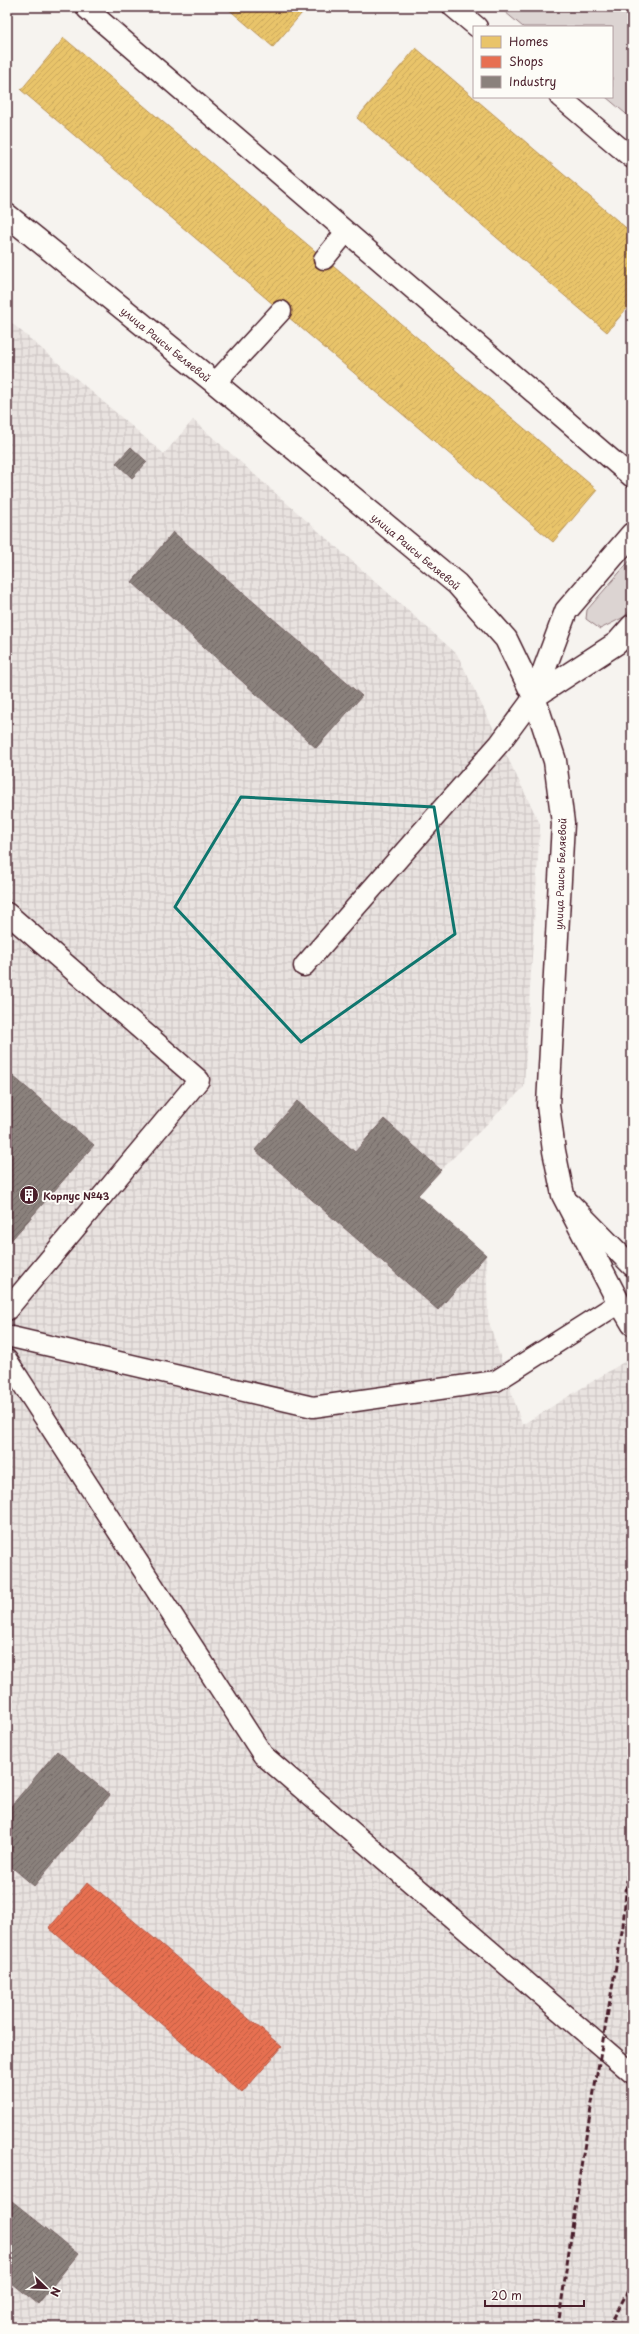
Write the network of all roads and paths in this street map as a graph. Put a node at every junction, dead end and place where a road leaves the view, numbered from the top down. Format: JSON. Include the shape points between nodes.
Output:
{"nodes":[{"id":1,"x":453,"y":7,"type":"edge"},
{"id":2,"x":87,"y":9,"type":"dead end"},
{"id":3,"x":476,"y":26,"type":"edge"},
{"id":4,"x":561,"y":98,"type":"edge"},
{"id":5,"x":632,"y":158,"type":"edge"},
{"id":6,"x":7,"y":215,"type":"edge"},
{"id":7,"x":346,"y":232,"type":"junction"},
{"id":8,"x":324,"y":259,"type":"dead end"},
{"id":9,"x":281,"y":311,"type":"dead end"},
{"id":10,"x":215,"y":384,"type":"junction"},
{"id":11,"x":632,"y":477,"type":"edge"},
{"id":12,"x":632,"y":534,"type":"edge"},
{"id":13,"x":632,"y":626,"type":"edge"},
{"id":14,"x":534,"y":697,"type":"junction"},
{"id":15,"x":7,"y":913,"type":"edge"},
{"id":16,"x":304,"y":966,"type":"dead end"},
{"id":17,"x":563,"y":1195,"type":"junction"},
{"id":18,"x":632,"y":1266,"type":"edge"},
{"id":19,"x":619,"y":1303,"type":"junction"},
{"id":20,"x":7,"y":1310,"type":"edge"},
{"id":21,"x":632,"y":1325,"type":"edge"},
{"id":22,"x":7,"y":1336,"type":"edge"},
{"id":23,"x":7,"y":1360,"type":"edge"},
{"id":24,"x":632,"y":2074,"type":"edge"}],
"edges":[{"from":1,"to":3,"type":"lane"},
{"from":2,"to":7,"type":"lane"},
{"from":4,"to":5,"type":"lane"},
{"from":6,"to":10,"type":"street","name":"улица Раисы Беляевой"},
{"from":7,"to":8,"type":"lane"},
{"from":7,"to":11,"type":"lane"},
{"from":9,"to":10,"type":"lane"},
{"from":10,"to":14,"type":"street","name":"улица Раисы Беляевой","via":[[457,584],[506,639]]},
{"from":12,"to":14,"type":"street","via":[[566,611]]},
{"from":13,"to":14,"type":"street","via":[[617,643]]},
{"from":14,"to":16,"type":"lane","via":[[500,743]]},
{"from":14,"to":17,"type":"street","name":"улица Раисы Беляевой","via":[[555,761],[563,823],[548,1106]]},
{"from":15,"to":20,"type":"lane","via":[[199,1080]]},
{"from":17,"to":18,"type":"lane"},
{"from":17,"to":19,"type":"street","name":"улица Раисы Беляевой"},
{"from":19,"to":21,"type":"lane"},
{"from":19,"to":22,"type":"lane","via":[[496,1381],[313,1407]]},
{"from":23,"to":24,"type":"lane","via":[[263,1755]]}]}
